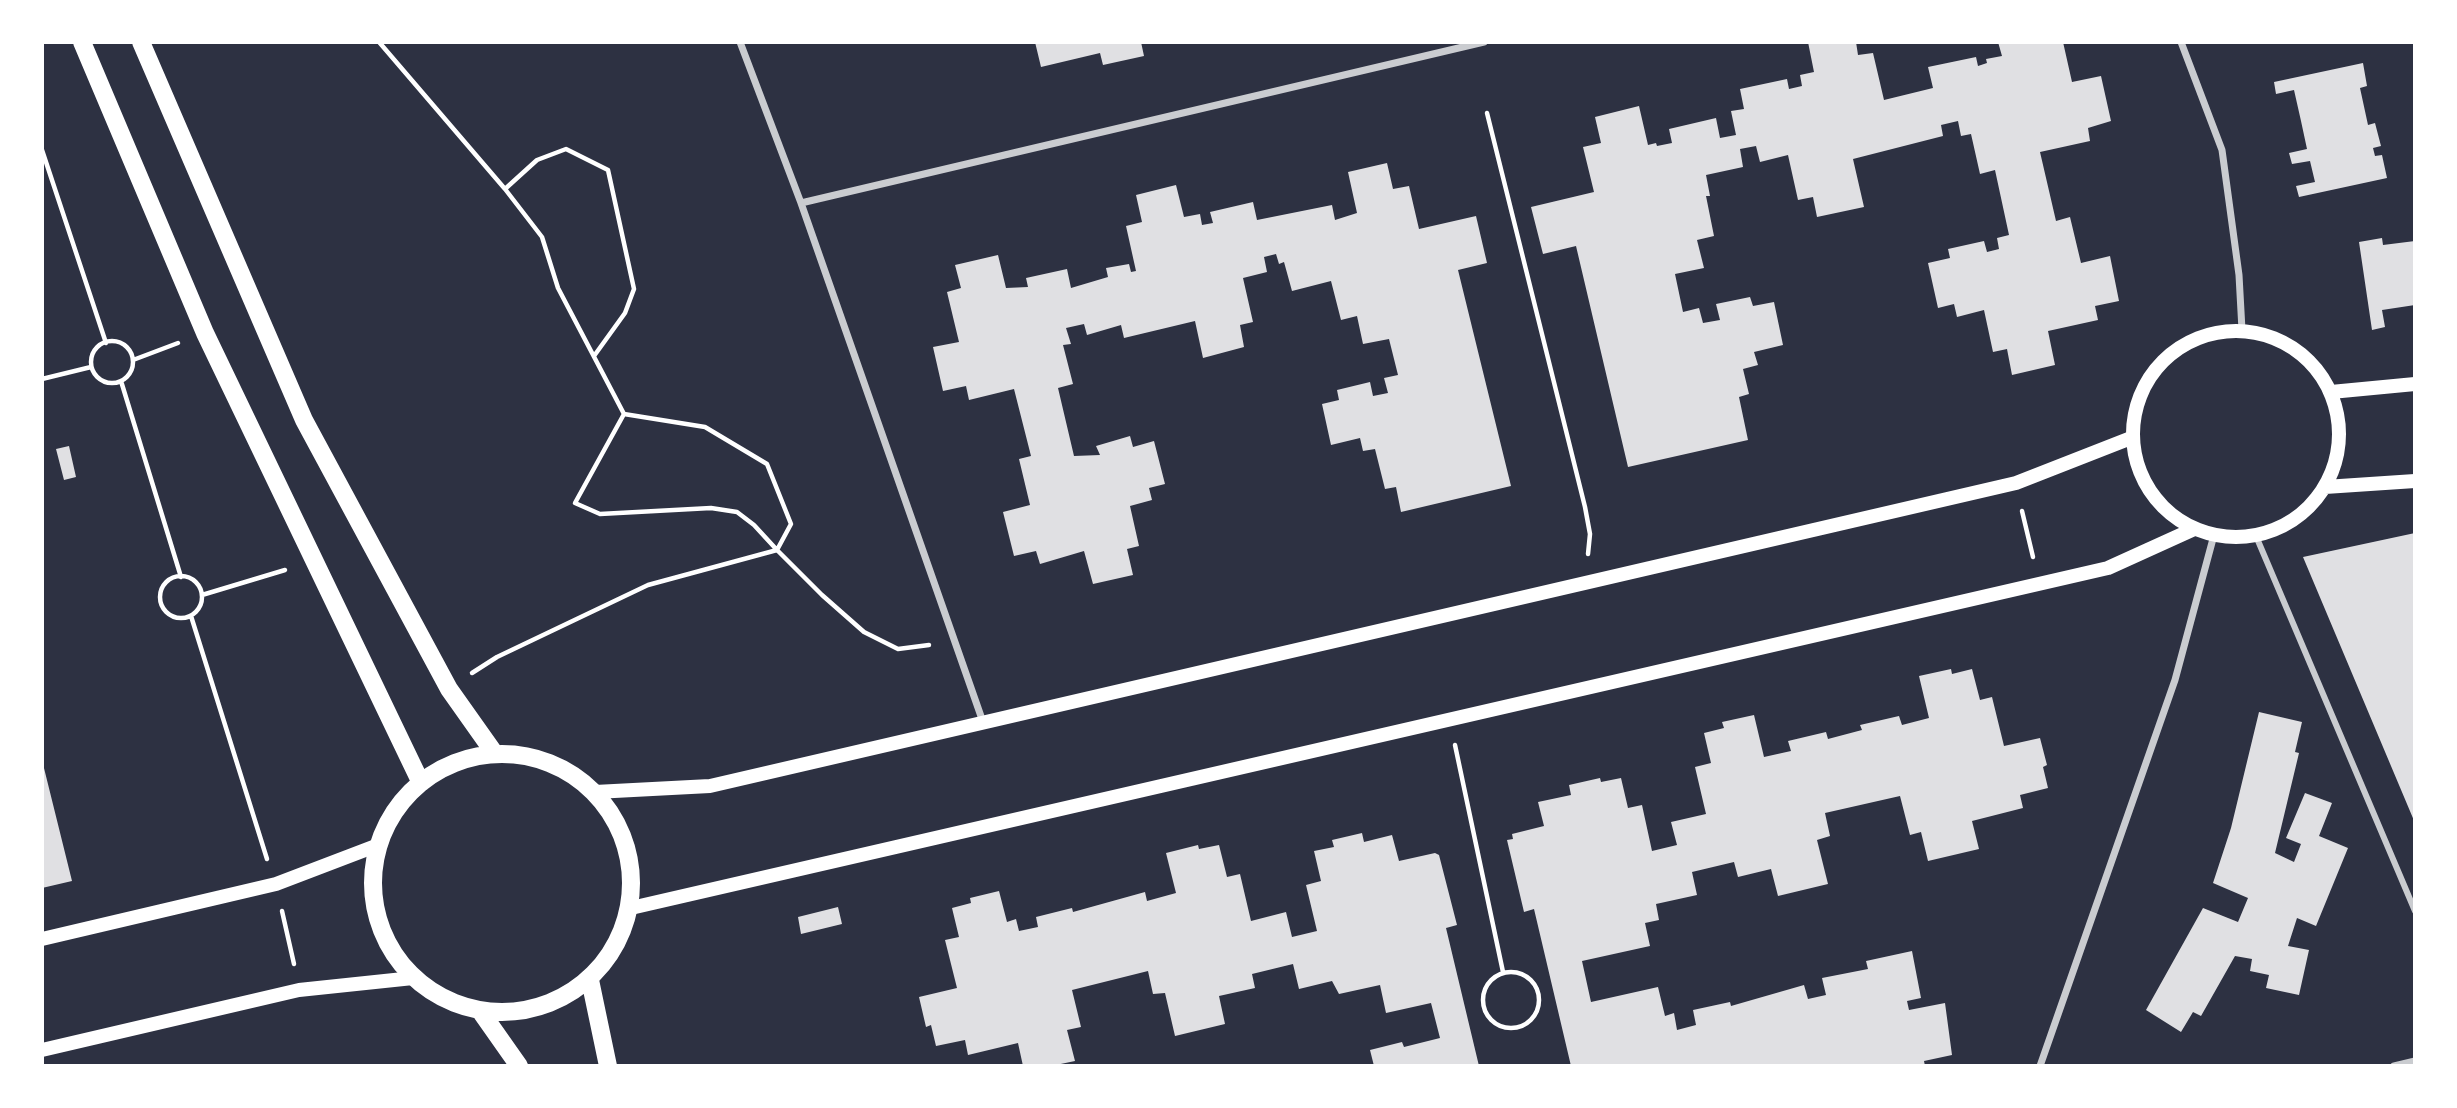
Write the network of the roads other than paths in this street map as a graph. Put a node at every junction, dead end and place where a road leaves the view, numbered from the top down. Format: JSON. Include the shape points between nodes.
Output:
{"nodes":[{"id":1,"x":82,"y":42,"type":"edge"},
{"id":2,"x":141,"y":42,"type":"edge"},
{"id":3,"x":740,"y":42,"type":"edge"},
{"id":4,"x":1484,"y":42,"type":"edge"},
{"id":5,"x":2182,"y":42,"type":"edge"},
{"id":6,"x":801,"y":203,"type":"junction"},
{"id":7,"x":2242,"y":330,"type":"junction"},
{"id":8,"x":2415,"y":384,"type":"edge"},
{"id":9,"x":2331,"y":392,"type":"junction"},
{"id":10,"x":2131,"y":438,"type":"junction"},
{"id":11,"x":2415,"y":481,"type":"edge"},
{"id":12,"x":2325,"y":487,"type":"junction"},
{"id":13,"x":2194,"y":529,"type":"junction"},
{"id":14,"x":2214,"y":535,"type":"junction"},
{"id":15,"x":2256,"y":536,"type":"junction"},
{"id":16,"x":983,"y":722,"type":"junction"},
{"id":17,"x":495,"y":754,"type":"junction"},
{"id":18,"x":421,"y":783,"type":"junction"},
{"id":19,"x":595,"y":792,"type":"junction"},
{"id":20,"x":373,"y":848,"type":"junction"},
{"id":21,"x":631,"y":908,"type":"junction"},
{"id":22,"x":2415,"y":911,"type":"edge"},
{"id":23,"x":42,"y":939,"type":"edge"},
{"id":24,"x":413,"y":978,"type":"junction"},
{"id":25,"x":590,"y":981,"type":"junction"},
{"id":26,"x":481,"y":1012,"type":"junction"},
{"id":27,"x":42,"y":1050,"type":"edge"},
{"id":28,"x":2415,"y":1061,"type":"edge"},
{"id":29,"x":519,"y":1066,"type":"edge"},
{"id":30,"x":608,"y":1066,"type":"edge"},
{"id":31,"x":2040,"y":1066,"type":"edge"},
{"id":32,"x":2394,"y":1066,"type":"edge"}],
"edges":[{"from":1,"to":18,"type":"main road","via":[[205,333]]},
{"from":2,"to":17,"type":"main road","via":[[304,419],[449,689]]},
{"from":3,"to":6,"type":"street"},
{"from":4,"to":6,"type":"street"},
{"from":5,"to":7,"type":"street","via":[[2222,150]]},
{"from":6,"to":16,"type":"street"},
{"from":7,"to":9,"type":"main road","via":[[2269,335],[2295,348],[2316,368]]},
{"from":7,"to":10,"type":"main road","via":[[2207,334],[2176,348],[2151,373],[2136,403]]},
{"from":8,"to":9,"type":"main road"},
{"from":9,"to":12,"type":"main road","via":[[2339,424],[2337,456]]},
{"from":10,"to":13,"type":"main road","via":[[2140,476],[2162,507]]},
{"from":10,"to":16,"type":"main road","via":[[2015,483]]},
{"from":11,"to":12,"type":"main road"},
{"from":12,"to":15,"type":"main road","via":[[2296,519]]},
{"from":13,"to":14,"type":"main road"},
{"from":13,"to":21,"type":"main road","via":[[2108,568],[2039,585]]},
{"from":14,"to":15,"type":"main road"},
{"from":14,"to":31,"type":"street","via":[[2175,680]]},
{"from":15,"to":22,"type":"street"},
{"from":16,"to":19,"type":"main road","via":[[710,786]]},
{"from":17,"to":18,"type":"main road","via":[[454,763]]},
{"from":17,"to":19,"type":"main road","via":[[548,761]]},
{"from":18,"to":20,"type":"main road","via":[[389,811]]},
{"from":19,"to":21,"type":"main road","via":[[614,815],[631,859]]},
{"from":20,"to":23,"type":"main road","via":[[276,884]]},
{"from":20,"to":24,"type":"main road","via":[[373,895],[387,943]]},
{"from":21,"to":25,"type":"main road","via":[[620,941]]},
{"from":24,"to":26,"type":"main road","via":[[459,1006]]},
{"from":24,"to":27,"type":"main road","via":[[299,990]]},
{"from":25,"to":26,"type":"main road","via":[[541,1008]]},
{"from":25,"to":30,"type":"main road"},
{"from":26,"to":29,"type":"main road"},
{"from":28,"to":32,"type":"street"}]}
